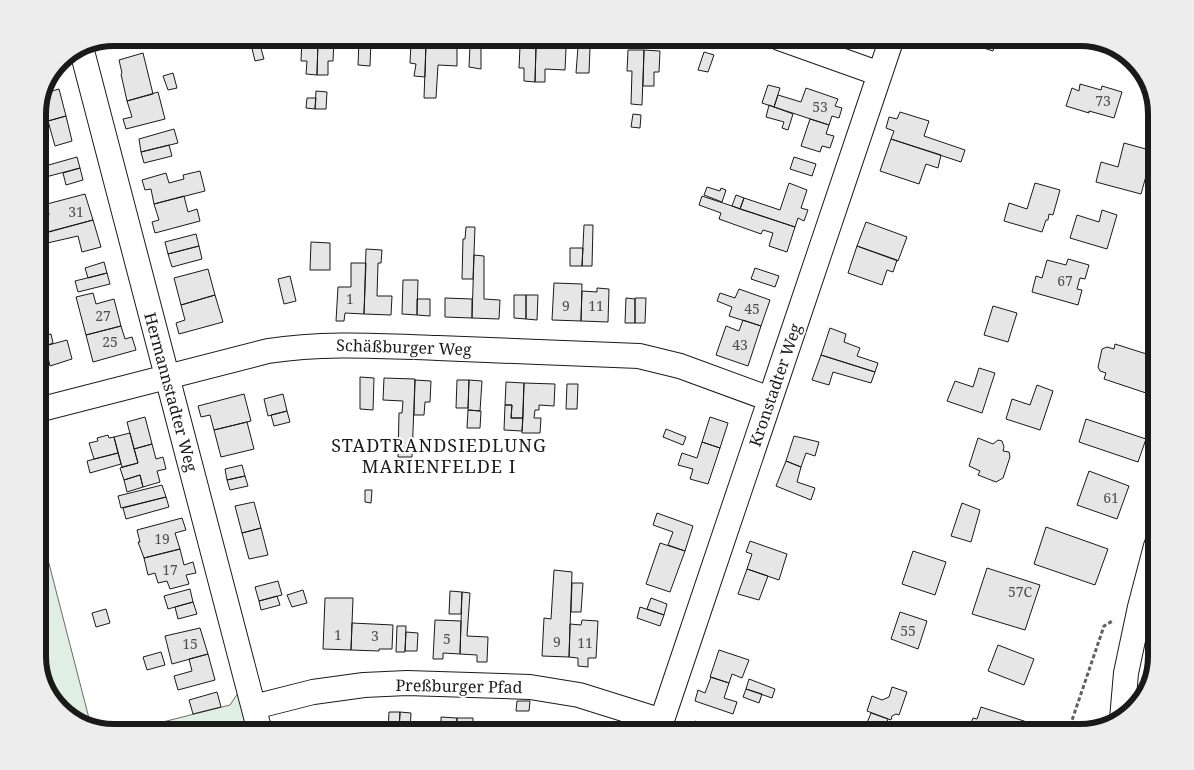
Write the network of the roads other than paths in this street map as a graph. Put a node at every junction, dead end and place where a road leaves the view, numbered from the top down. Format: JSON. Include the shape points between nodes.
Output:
{"nodes":[{"id":1,"x":801,"y":46,"type":"edge"},
{"id":2,"x":889,"y":46,"type":"edge"},
{"id":3,"x":83,"y":54,"type":"edge"},
{"id":4,"x":880,"y":74,"type":"junction"},
{"id":5,"x":168,"y":377,"type":"junction"},
{"id":6,"x":770,"y":399,"type":"junction"},
{"id":7,"x":46,"y":408,"type":"edge"},
{"id":8,"x":1148,"y":609,"type":"edge"},
{"id":9,"x":254,"y":707,"type":"junction"},
{"id":10,"x":1123,"y":709,"type":"edge"},
{"id":11,"x":258,"y":724,"type":"edge"},
{"id":12,"x":652,"y":724,"type":"edge"},
{"id":13,"x":661,"y":724,"type":"edge"}],
"edges":[{"from":1,"to":4,"type":"street"},
{"from":2,"to":4,"type":"street","name":"Kronstadter Weg"},
{"from":3,"to":5,"type":"street","name":"Hermannstadter Weg"},
{"from":4,"to":6,"type":"street","name":"Kronstadter Weg"},
{"from":5,"to":6,"type":"street","name":"Schäßburger Weg","via":[[293,347],[372,345],[639,356],[680,366]]},
{"from":5,"to":7,"type":"street","name":"Schäßburger Weg"},
{"from":5,"to":9,"type":"street","name":"Hermannstadter Weg"},
{"from":6,"to":13,"type":"street","name":"Kronstadter Weg"},
{"from":8,"to":10,"type":"street","via":[[1126,673]]},
{"from":9,"to":11,"type":"street","name":"Hermannstadter Weg"},
{"from":9,"to":12,"type":"street","name":"Preßburger Pfad","via":[[313,692],[364,685],[530,687],[579,695]]}]}
